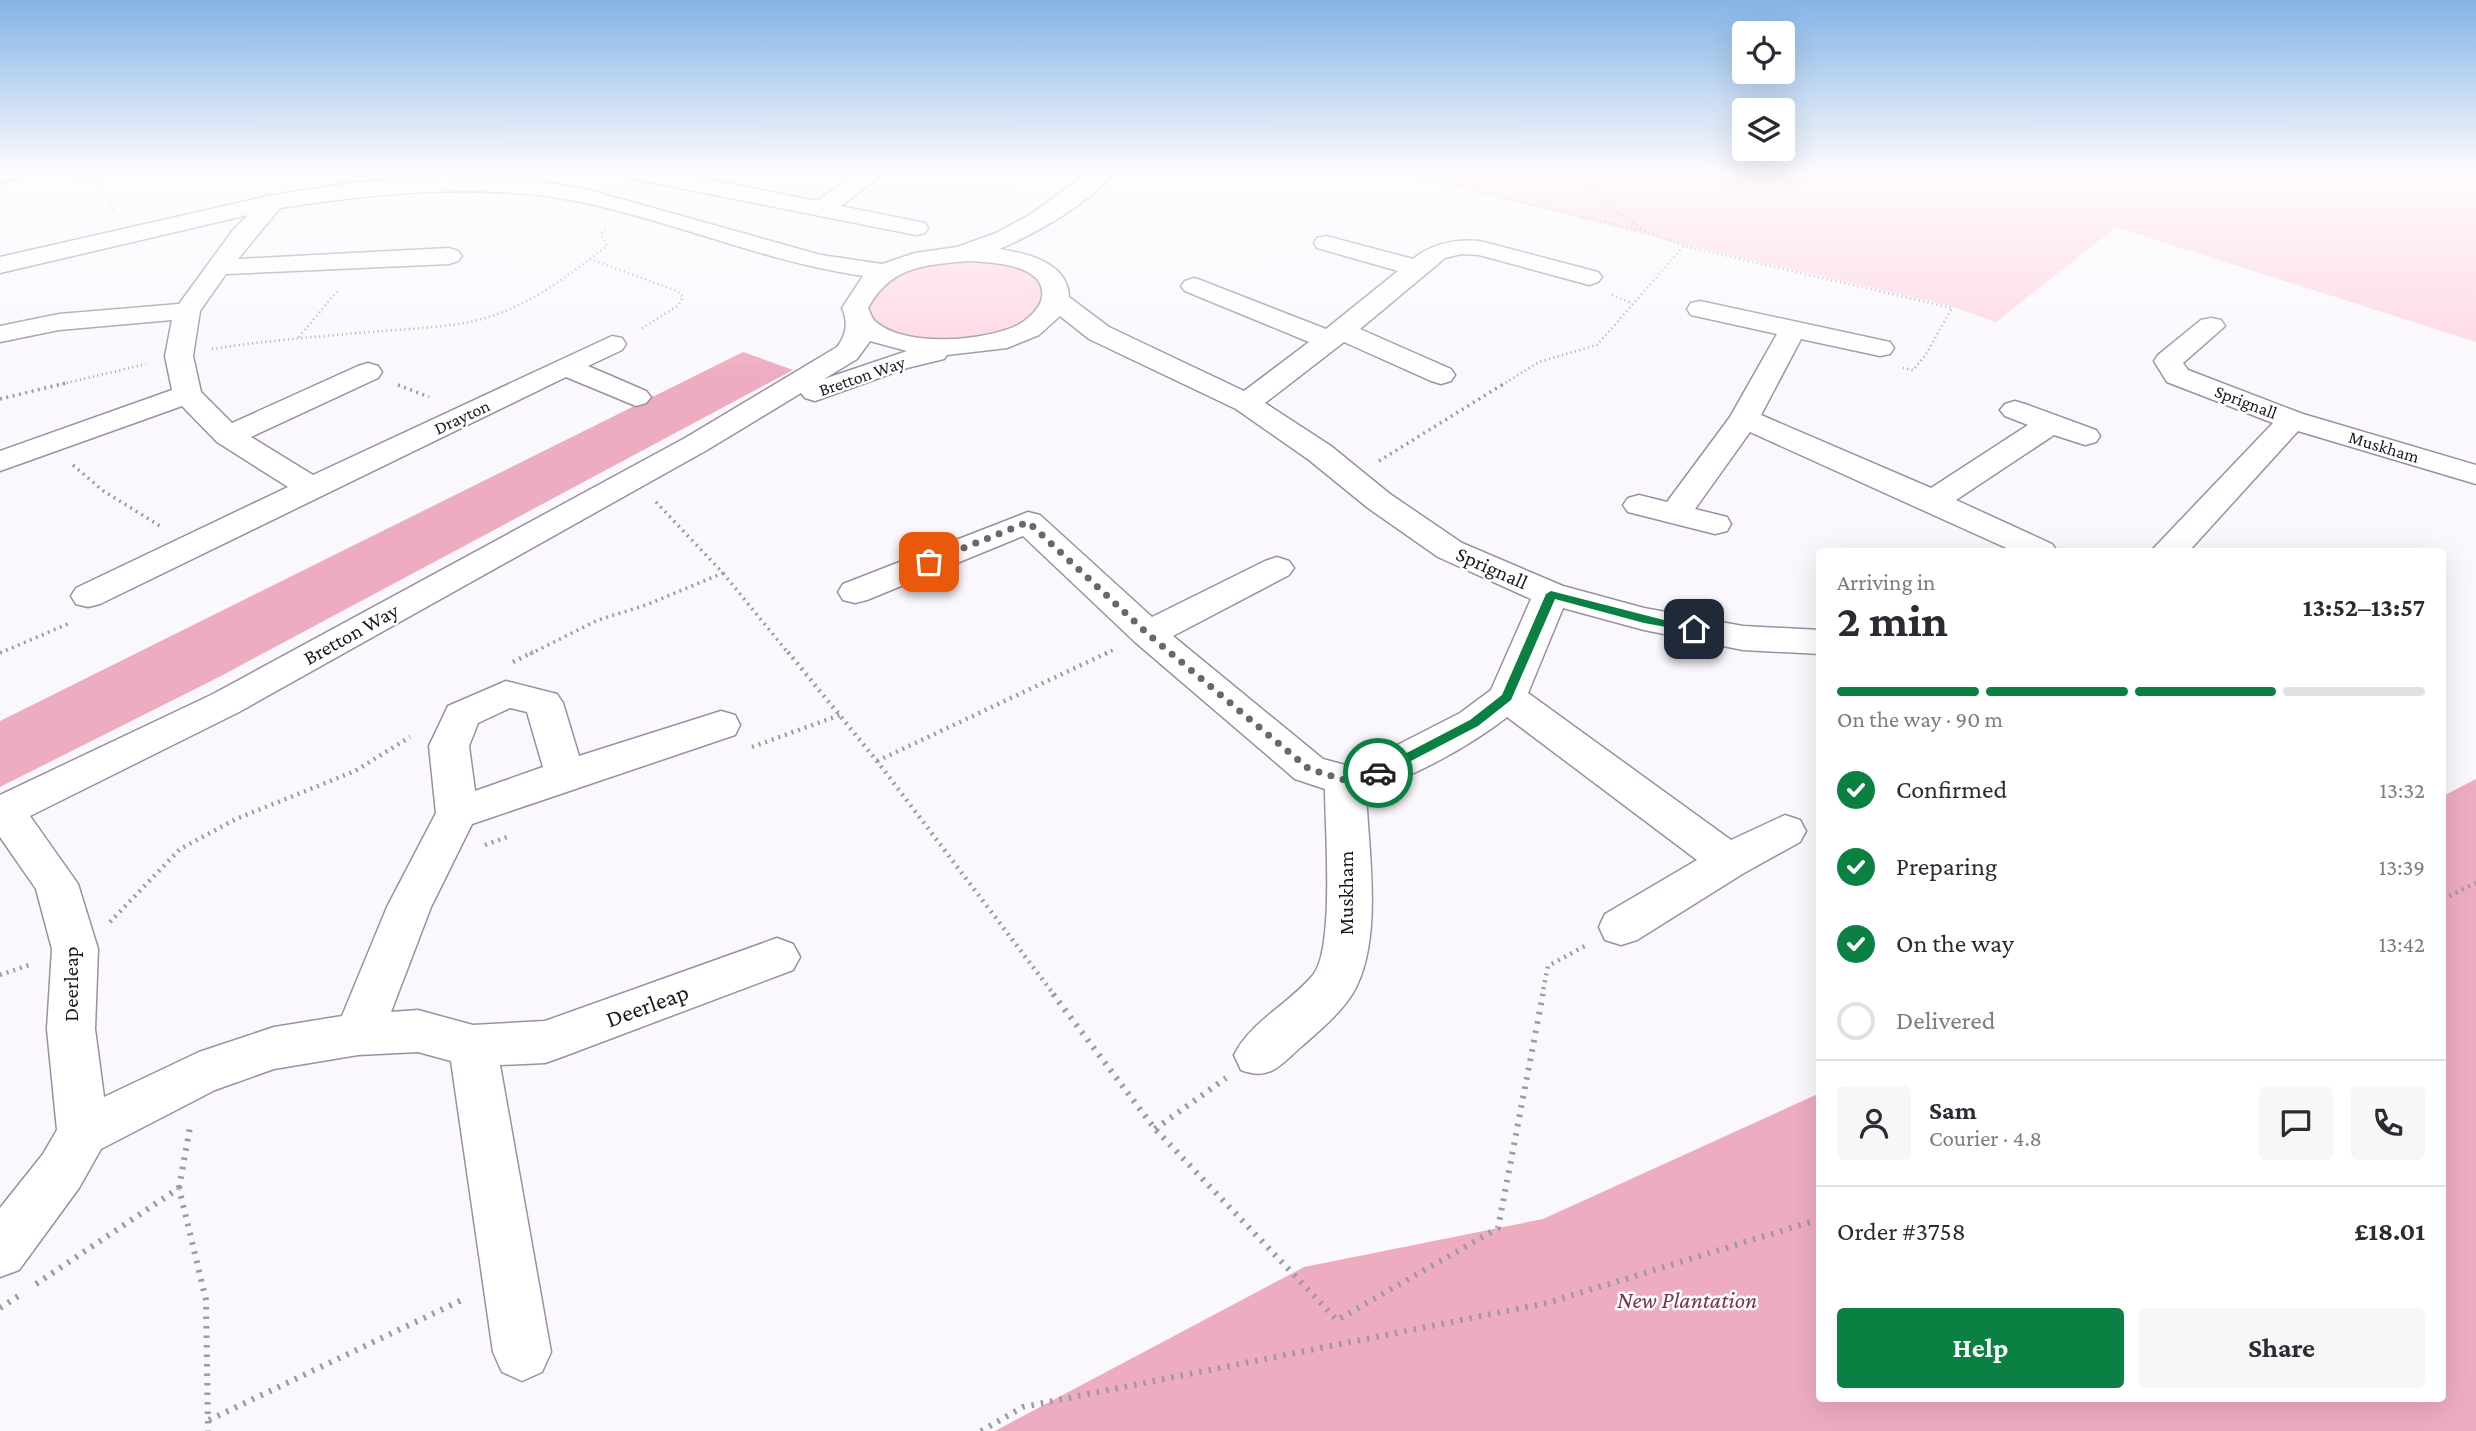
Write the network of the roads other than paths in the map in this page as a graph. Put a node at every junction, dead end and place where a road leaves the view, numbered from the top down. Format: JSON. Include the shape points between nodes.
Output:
{"nodes":[{"id":1,"x":103,"y":240,"type":"edge"},
{"id":2,"x":239,"y":240,"type":"edge"},
{"id":3,"x":741,"y":240,"type":"edge"},
{"id":4,"x":1002,"y":240,"type":"edge"},
{"id":5,"x":1041,"y":240,"type":"edge"},
{"id":6,"x":1326,"y":243,"type":"dead end"},
{"id":7,"x":449,"y":256,"type":"dead end"},
{"id":8,"x":942,"y":256,"type":"junction"},
{"id":9,"x":819,"y":262,"type":"junction"},
{"id":10,"x":0,"y":265,"type":"edge"},
{"id":11,"x":1033,"y":266,"type":"junction"},
{"id":12,"x":221,"y":267,"type":"junction"},
{"id":13,"x":1419,"y":269,"type":"junction"},
{"id":14,"x":887,"y":272,"type":"junction"},
{"id":15,"x":1589,"y":277,"type":"dead end"},
{"id":16,"x":1194,"y":286,"type":"dead end"},
{"id":17,"x":1056,"y":300,"type":"junction"},
{"id":18,"x":1700,"y":309,"type":"dead end"},
{"id":19,"x":187,"y":312,"type":"junction"},
{"id":20,"x":858,"y":313,"type":"junction"},
{"id":21,"x":2211,"y":326,"type":"dead end"},
{"id":22,"x":1793,"y":330,"type":"junction"},
{"id":23,"x":1099,"y":333,"type":"junction"},
{"id":24,"x":0,"y":334,"type":"edge"},
{"id":25,"x":1335,"y":336,"type":"junction"},
{"id":26,"x":1009,"y":337,"type":"junction"},
{"id":27,"x":612,"y":344,"type":"road end"},
{"id":28,"x":953,"y":348,"type":"junction"},
{"id":29,"x":1880,"y":348,"type":"road end"},
{"id":30,"x":566,"y":367,"type":"junction"},
{"id":31,"x":368,"y":372,"type":"dead end"},
{"id":32,"x":1441,"y":375,"type":"dead end"},
{"id":33,"x":187,"y":394,"type":"junction"},
{"id":34,"x":636,"y":397,"type":"dead end"},
{"id":35,"x":1246,"y":403,"type":"junction"},
{"id":36,"x":2015,"y":410,"type":"dead end"},
{"id":37,"x":1744,"y":419,"type":"junction"},
{"id":38,"x":2292,"y":419,"type":"junction"},
{"id":39,"x":2051,"y":423,"type":"junction"},
{"id":40,"x":228,"y":436,"type":"junction"},
{"id":41,"x":2085,"y":436,"type":"dead end"},
{"id":42,"x":696,"y":444,"type":"junction"},
{"id":43,"x":0,"y":462,"type":"edge"},
{"id":44,"x":2476,"y":475,"type":"edge"},
{"id":45,"x":311,"y":488,"type":"junction"},
{"id":46,"x":1933,"y":501,"type":"junction"},
{"id":47,"x":1639,"y":505,"type":"dead end"},
{"id":48,"x":1675,"y":514,"type":"junction"},
{"id":49,"x":1715,"y":524,"type":"dead end"},
{"id":50,"x":2034,"y":548,"type":"edge"},
{"id":51,"x":2177,"y":548,"type":"edge"},
{"id":52,"x":1277,"y":568,"type":"dead end"},
{"id":53,"x":855,"y":592,"type":"dead end"},
{"id":54,"x":1551,"y":594,"type":"junction"},
{"id":55,"x":88,"y":596,"type":"road end"},
{"id":56,"x":1148,"y":634,"type":"junction"},
{"id":57,"x":1816,"y":642,"type":"edge"},
{"id":58,"x":1507,"y":697,"type":"junction"},
{"id":59,"x":721,"y":725,"type":"dead end"},
{"id":60,"x":565,"y":775,"type":"junction"},
{"id":61,"x":1345,"y":780,"type":"junction"},
{"id":62,"x":2,"y":812,"type":"edge"},
{"id":63,"x":457,"y":813,"type":"junction"},
{"id":64,"x":1785,"y":831,"type":"dead end"},
{"id":65,"x":1729,"y":862,"type":"junction"},
{"id":66,"x":1621,"y":927,"type":"road end"},
{"id":67,"x":777,"y":957,"type":"dead end"},
{"id":68,"x":358,"y":1034,"type":"junction"},
{"id":69,"x":473,"y":1046,"type":"junction"},
{"id":70,"x":1258,"y":1055,"type":"road end"},
{"id":71,"x":83,"y":1133,"type":"junction"},
{"id":72,"x":0,"y":1251,"type":"edge"},
{"id":73,"x":522,"y":1352,"type":"dead end"}],
"edges":[{"from":1,"to":10,"type":"street"},
{"from":2,"to":12,"type":"street"},
{"from":3,"to":9,"type":"street"},
{"from":4,"to":8,"type":"street"},
{"from":5,"to":11,"type":"street"},
{"from":6,"to":13,"type":"street"},
{"from":7,"to":12,"type":"street"},
{"from":8,"to":11,"type":"street","via":[[992,255]]},
{"from":8,"to":14,"type":"street"},
{"from":9,"to":14,"type":"street"},
{"from":9,"to":20,"type":"street"},
{"from":11,"to":17,"type":"street","via":[[1056,287]]},
{"from":12,"to":19,"type":"street"},
{"from":13,"to":15,"type":"street","via":[[1436,253],[1461,247]]},
{"from":13,"to":25,"type":"street"},
{"from":14,"to":20,"type":"street","name":"Bretton Way","via":[[861,292]]},
{"from":16,"to":25,"type":"street"},
{"from":17,"to":23,"type":"street","name":"Sprignall"},
{"from":17,"to":26,"type":"street","via":[[1032,327]]},
{"from":18,"to":22,"type":"street"},
{"from":19,"to":24,"type":"street","via":[[59,323]]},
{"from":19,"to":33,"type":"street","via":[[179,356]]},
{"from":20,"to":28,"type":"street","via":[[874,334],[895,343]]},
{"from":20,"to":42,"type":"street","name":"Bretton Way","via":[[856,341],[847,353]]},
{"from":21,"to":38,"type":"street","name":"Sprignall","via":[[2168,361],[2177,376]]},
{"from":22,"to":29,"type":"street"},
{"from":22,"to":37,"type":"street"},
{"from":23,"to":26,"type":"street","name":"Sprignall","via":[[1060,330]]},
{"from":23,"to":35,"type":"street","name":"Sprignall"},
{"from":25,"to":32,"type":"street"},
{"from":25,"to":35,"type":"street"},
{"from":26,"to":28,"type":"street"},
{"from":27,"to":30,"type":"street","name":"Drayton"},
{"from":28,"to":42,"type":"street","name":"Bretton Way","via":[[832,384]]},
{"from":30,"to":34,"type":"street"},
{"from":30,"to":45,"type":"street","name":"Drayton"},
{"from":31,"to":40,"type":"street"},
{"from":33,"to":40,"type":"street"},
{"from":33,"to":43,"type":"street"},
{"from":35,"to":54,"type":"street","name":"Sprignall","via":[[1450,550]]},
{"from":36,"to":39,"type":"street"},
{"from":37,"to":46,"type":"street"},
{"from":37,"to":48,"type":"street"},
{"from":38,"to":44,"type":"street","name":"Muskham"},
{"from":38,"to":51,"type":"street","name":"Sprignall"},
{"from":39,"to":41,"type":"street"},
{"from":39,"to":46,"type":"street"},
{"from":40,"to":45,"type":"street"},
{"from":42,"to":62,"type":"street","name":"Bretton Way","via":[[226,703]]},
{"from":45,"to":55,"type":"street","name":"Drayton"},
{"from":46,"to":50,"type":"street"},
{"from":47,"to":48,"type":"street"},
{"from":48,"to":49,"type":"street"},
{"from":52,"to":56,"type":"street"},
{"from":53,"to":56,"type":"street","via":[[1028,522]]},
{"from":54,"to":57,"type":"street","name":"Sprignall","via":[[1644,619],[1743,638]]},
{"from":54,"to":58,"type":"street"},
{"from":56,"to":61,"type":"street","via":[[1309,769]]},
{"from":58,"to":61,"type":"street","via":[[1474,723],[1390,767]]},
{"from":58,"to":65,"type":"street"},
{"from":59,"to":60,"type":"street"},
{"from":60,"to":63,"type":"street"},
{"from":60,"to":63,"type":"street","via":[[544,703],[506,694],[463,715],[449,746]]},
{"from":61,"to":70,"type":"street","name":"Muskham","via":[[1348,938],[1337,979]]},
{"from":62,"to":71,"type":"street","name":"Deerleap","via":[[57,884],[75,949],[71,1029]]},
{"from":63,"to":68,"type":"street","via":[[409,907]]},
{"from":64,"to":65,"type":"street"},
{"from":65,"to":66,"type":"street"},
{"from":67,"to":69,"type":"street","name":"Deerleap","via":[[545,1042]]},
{"from":68,"to":69,"type":"street","name":"Deerleap","via":[[418,1031]]},
{"from":68,"to":71,"type":"street","name":"Deerleap","via":[[274,1048],[200,1074]]},
{"from":69,"to":73,"type":"street"},
{"from":71,"to":72,"type":"street","via":[[61,1171]]}]}
